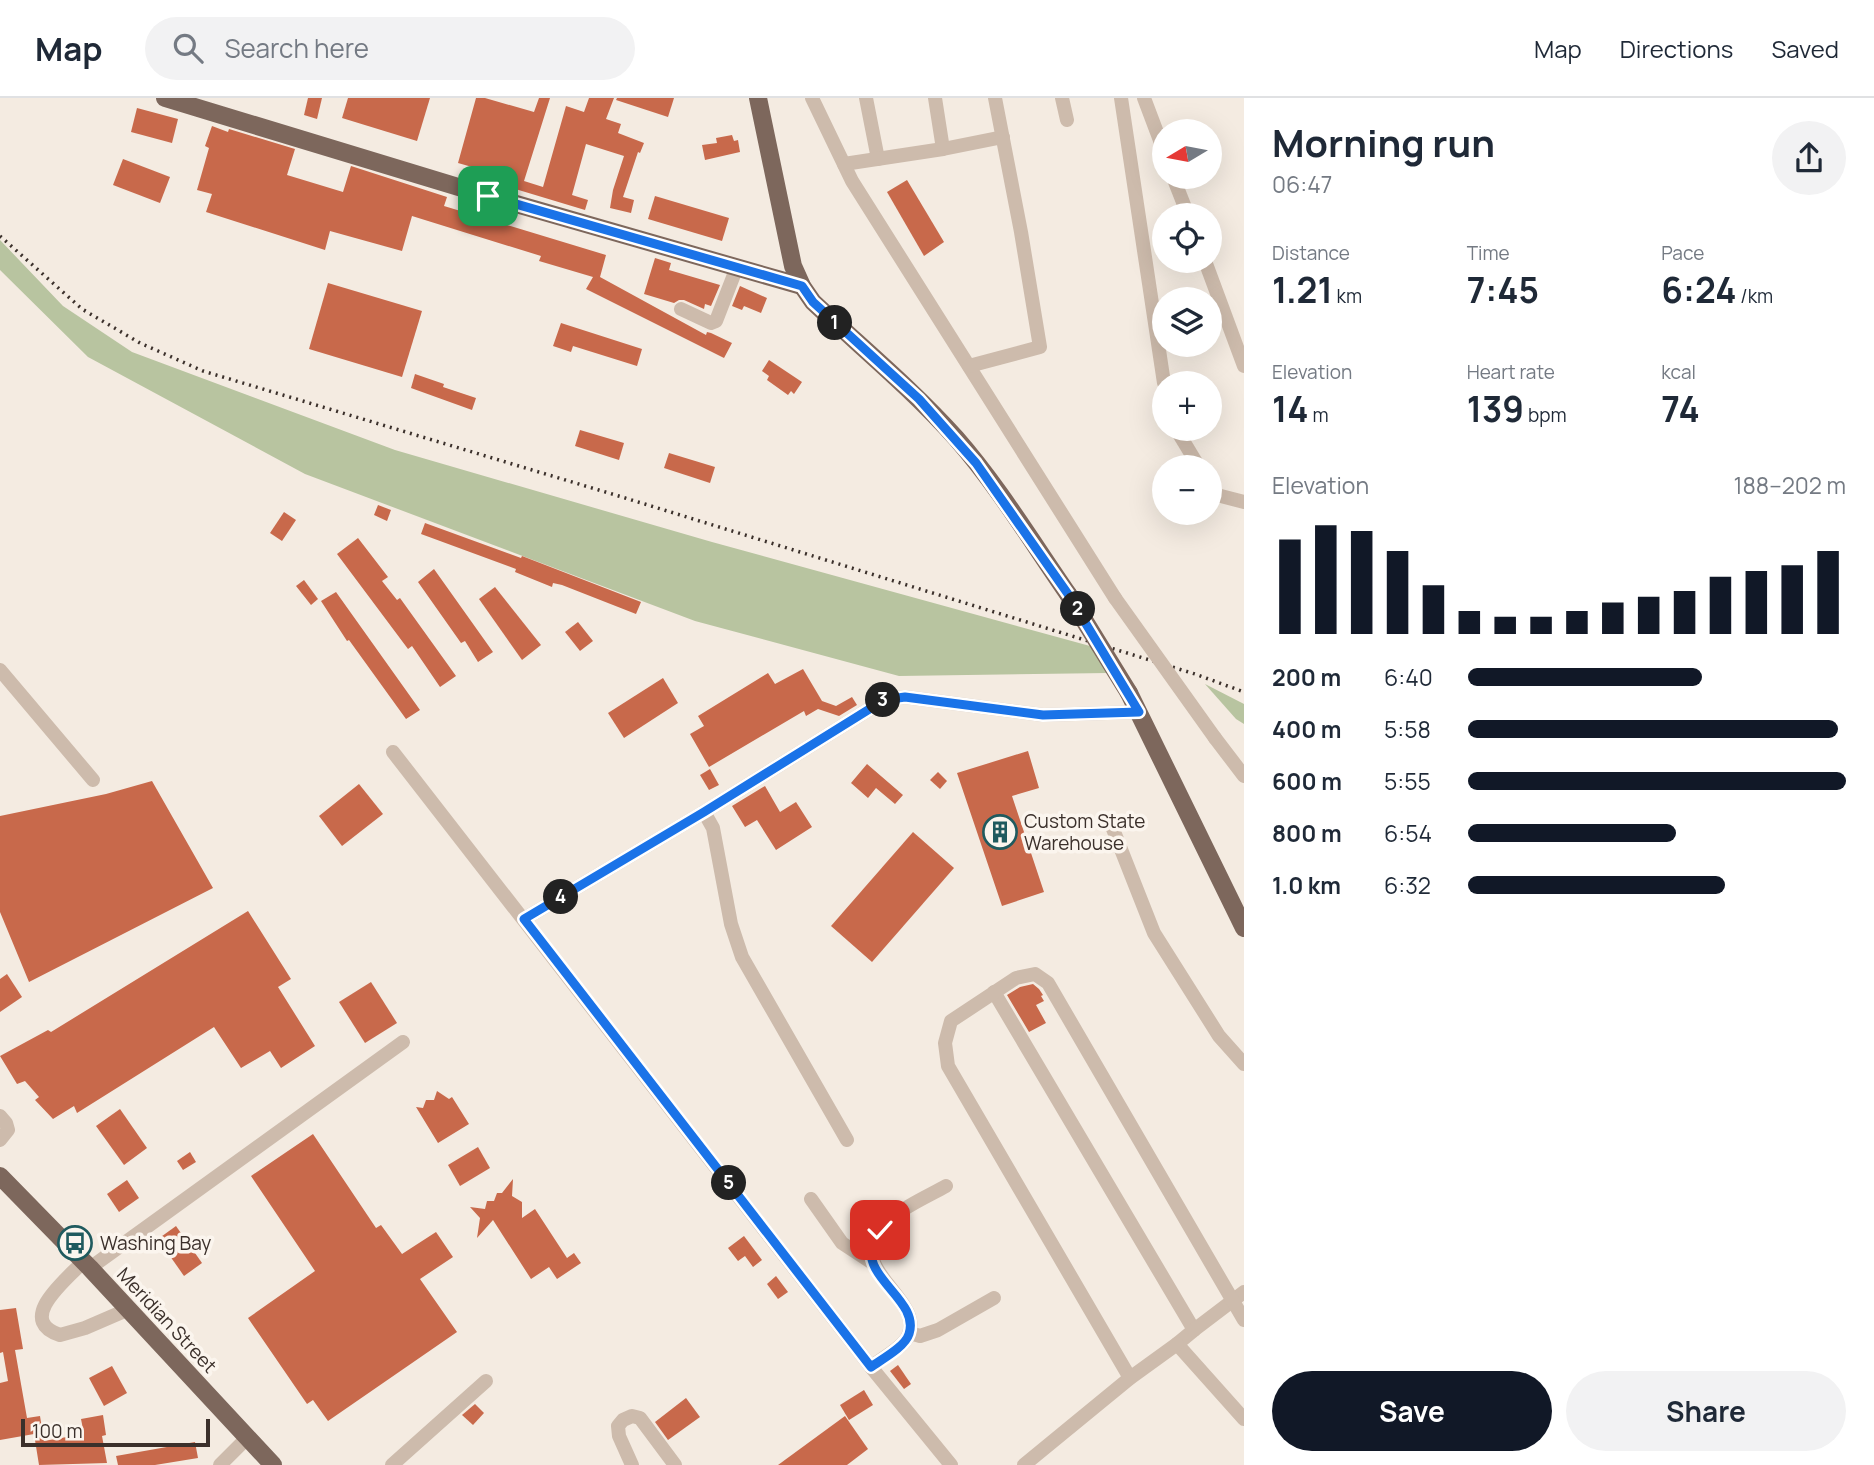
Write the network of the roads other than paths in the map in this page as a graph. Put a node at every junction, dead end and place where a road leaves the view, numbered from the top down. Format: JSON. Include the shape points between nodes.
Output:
{"nodes":[{"id":1,"x":165,"y":98,"type":"edge"},
{"id":2,"x":758,"y":98,"type":"edge"},
{"id":3,"x":812,"y":98,"type":"edge"},
{"id":4,"x":866,"y":98,"type":"edge"},
{"id":5,"x":935,"y":98,"type":"edge"},
{"id":6,"x":995,"y":98,"type":"edge"},
{"id":7,"x":1062,"y":98,"type":"edge"},
{"id":8,"x":1121,"y":98,"type":"edge"},
{"id":9,"x":1144,"y":98,"type":"edge"},
{"id":10,"x":1152,"y":119,"type":"edge"},
{"id":11,"x":1067,"y":120,"type":"dead end"},
{"id":12,"x":1003,"y":137,"type":"junction"},
{"id":13,"x":943,"y":149,"type":"junction"},
{"id":14,"x":878,"y":159,"type":"junction"},
{"id":15,"x":844,"y":164,"type":"junction"},
{"id":16,"x":737,"y":267,"type":"junction"},
{"id":17,"x":1209,"y":273,"type":"edge"},
{"id":18,"x":802,"y":286,"type":"junction"},
{"id":19,"x":681,"y":309,"type":"dead end"},
{"id":20,"x":969,"y":366,"type":"junction"},
{"id":21,"x":1244,"y":366,"type":"edge"},
{"id":22,"x":1162,"y":371,"type":"edge"},
{"id":23,"x":1222,"y":496,"type":"edge"},
{"id":24,"x":1244,"y":502,"type":"edge"},
{"id":25,"x":0,"y":670,"type":"edge"},
{"id":26,"x":1139,"y":712,"type":"junction"},
{"id":27,"x":393,"y":751,"type":"dead end"},
{"id":28,"x":1244,"y":776,"type":"edge"},
{"id":29,"x":93,"y":780,"type":"dead end"},
{"id":30,"x":704,"y":812,"type":"junction"},
{"id":31,"x":1113,"y":829,"type":"dead end"},
{"id":32,"x":524,"y":919,"type":"junction"},
{"id":33,"x":1244,"y":928,"type":"edge"},
{"id":34,"x":994,"y":992,"type":"junction"},
{"id":35,"x":403,"y":1042,"type":"dead end"},
{"id":36,"x":1244,"y":1064,"type":"edge"},
{"id":37,"x":0,"y":1116,"type":"edge"},
{"id":38,"x":0,"y":1140,"type":"edge"},
{"id":39,"x":847,"y":1140,"type":"dead end"},
{"id":40,"x":0,"y":1176,"type":"edge"},
{"id":41,"x":946,"y":1185,"type":"dead end"},
{"id":42,"x":811,"y":1199,"type":"dead end"},
{"id":43,"x":87,"y":1264,"type":"junction"},
{"id":44,"x":874,"y":1264,"type":"junction"},
{"id":45,"x":1244,"y":1292,"type":"edge"},
{"id":46,"x":994,"y":1298,"type":"dead end"},
{"id":47,"x":1231,"y":1301,"type":"junction"},
{"id":48,"x":129,"y":1310,"type":"junction"},
{"id":49,"x":1244,"y":1320,"type":"edge"},
{"id":50,"x":1194,"y":1330,"type":"junction"},
{"id":51,"x":910,"y":1333,"type":"junction"},
{"id":52,"x":1177,"y":1344,"type":"junction"},
{"id":53,"x":871,"y":1367,"type":"junction"},
{"id":54,"x":1130,"y":1378,"type":"junction"},
{"id":55,"x":486,"y":1381,"type":"dead end"},
{"id":56,"x":1244,"y":1419,"type":"edge"},
{"id":57,"x":247,"y":1438,"type":"junction"},
{"id":58,"x":220,"y":1465,"type":"edge"},
{"id":59,"x":273,"y":1465,"type":"edge"},
{"id":60,"x":392,"y":1465,"type":"edge"},
{"id":61,"x":632,"y":1465,"type":"edge"},
{"id":62,"x":675,"y":1465,"type":"edge"},
{"id":63,"x":951,"y":1465,"type":"edge"},
{"id":64,"x":1024,"y":1465,"type":"edge"}],
"edges":[{"from":1,"to":16,"type":"main road"},
{"from":2,"to":18,"type":"main road","via":[[793,266]]},
{"from":3,"to":15,"type":"lane"},
{"from":4,"to":14,"type":"lane"},
{"from":5,"to":13,"type":"lane"},
{"from":6,"to":12,"type":"lane"},
{"from":7,"to":11,"type":"lane"},
{"from":8,"to":22,"type":"lane"},
{"from":9,"to":10,"type":"lane"},
{"from":12,"to":13,"type":"lane"},
{"from":12,"to":20,"type":"lane","via":[[1040,347]]},
{"from":13,"to":14,"type":"lane"},
{"from":14,"to":15,"type":"lane"},
{"from":15,"to":20,"type":"lane"},
{"from":16,"to":18,"type":"main road"},
{"from":16,"to":19,"type":"lane","via":[[716,321],[711,323]]},
{"from":17,"to":21,"type":"lane"},
{"from":18,"to":26,"type":"main road","bridge":true,"via":[[813,302],[919,399],[976,463],[1068,594]]},
{"from":20,"to":28,"type":"lane","bridge":true,"via":[[1115,598]]},
{"from":23,"to":24,"type":"lane"},
{"from":25,"to":29,"type":"lane"},
{"from":26,"to":30,"type":"lane","via":[[1043,715],[905,697],[884,700]]},
{"from":26,"to":33,"type":"main road"},
{"from":27,"to":32,"type":"lane"},
{"from":30,"to":32,"type":"lane"},
{"from":30,"to":39,"type":"lane","via":[[713,828],[742,957]]},
{"from":31,"to":36,"type":"lane","via":[[1154,933],[1219,1036]]},
{"from":32,"to":53,"type":"lane"},
{"from":34,"to":47,"type":"lane","via":[[1016,978],[1035,974],[1048,983]]},
{"from":34,"to":50,"type":"lane"},
{"from":34,"to":54,"type":"lane","via":[[951,1021],[945,1043],[948,1066]]},
{"from":35,"to":43,"type":"lane"},
{"from":37,"to":38,"type":"lane","via":[[8,1130]]},
{"from":40,"to":43,"type":"main road","name":"Meridian Street"},
{"from":41,"to":44,"type":"lane","via":[[880,1230],[871,1246]]},
{"from":42,"to":44,"type":"lane","via":[[842,1242]]},
{"from":43,"to":48,"type":"main road","name":"Meridian Street"},
{"from":43,"to":48,"type":"lane","via":[[46,1301],[42,1321],[46,1328],[60,1335]]},
{"from":44,"to":51,"type":"lane","via":[[909,1314]]},
{"from":45,"to":47,"type":"lane"},
{"from":46,"to":51,"type":"lane","via":[[938,1330],[920,1336]]},
{"from":47,"to":49,"type":"lane"},
{"from":47,"to":50,"type":"lane"},
{"from":48,"to":57,"type":"main road","name":"Meridian Street"},
{"from":50,"to":52,"type":"lane"},
{"from":51,"to":53,"type":"lane"},
{"from":52,"to":54,"type":"lane"},
{"from":52,"to":56,"type":"lane"},
{"from":53,"to":63,"type":"lane"},
{"from":54,"to":64,"type":"lane"},
{"from":55,"to":60,"type":"lane"},
{"from":57,"to":58,"type":"lane"},
{"from":57,"to":59,"type":"main road","name":"Meridian Street"},
{"from":61,"to":62,"type":"lane","via":[[618,1426],[632,1416],[640,1418]]}]}
